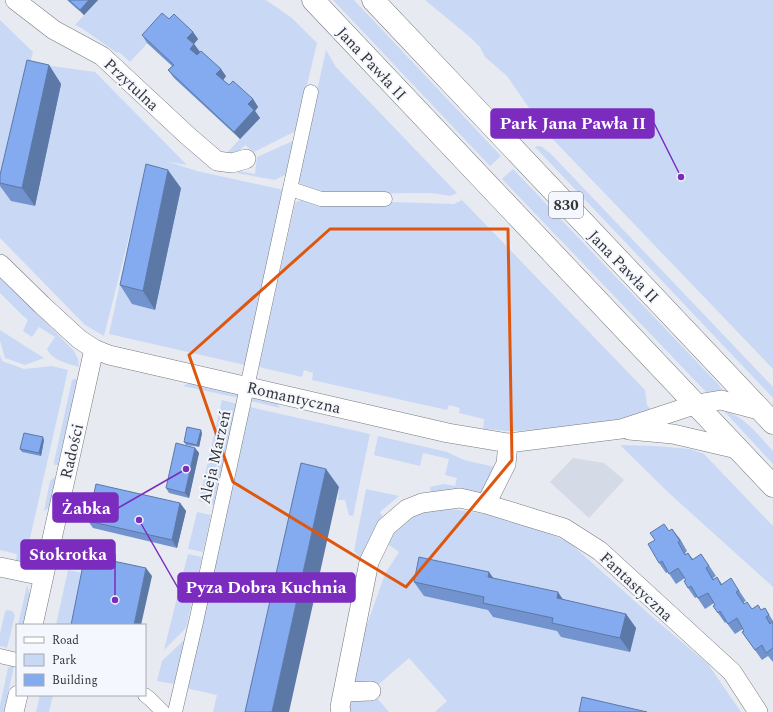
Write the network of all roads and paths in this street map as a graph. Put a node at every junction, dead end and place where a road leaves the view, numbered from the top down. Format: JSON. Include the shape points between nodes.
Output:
{"nodes":[{"id":1,"x":15,"y":0,"type":"edge"},
{"id":2,"x":313,"y":0,"type":"edge"},
{"id":3,"x":373,"y":0,"type":"edge"},
{"id":4,"x":311,"y":92,"type":"dead end"},
{"id":5,"x":246,"y":159,"type":"dead end"},
{"id":6,"x":291,"y":189,"type":"junction"},
{"id":7,"x":385,"y":199,"type":"dead end"},
{"id":8,"x":0,"y":264,"type":"edge"},
{"id":9,"x":94,"y":349,"type":"junction"},
{"id":10,"x":248,"y":386,"type":"junction"},
{"id":11,"x":697,"y":404,"type":"junction"},
{"id":12,"x":766,"y":417,"type":"edge"},
{"id":13,"x":621,"y":429,"type":"junction"},
{"id":14,"x":508,"y":443,"type":"junction"},
{"id":15,"x":737,"y":449,"type":"junction"},
{"id":16,"x":773,"y":486,"type":"edge"},
{"id":17,"x":486,"y":504,"type":"junction"},
{"id":18,"x":0,"y":567,"type":"edge"},
{"id":19,"x":43,"y":576,"type":"junction"},
{"id":20,"x":33,"y":624,"type":"edge"},
{"id":21,"x":0,"y":656,"type":"edge"},
{"id":22,"x":16,"y":660,"type":"edge"},
{"id":23,"x":371,"y":691,"type":"dead end"},
{"id":24,"x":343,"y":692,"type":"junction"},
{"id":25,"x":18,"y":696,"type":"edge"},
{"id":26,"x":146,"y":696,"type":"edge"},
{"id":27,"x":14,"y":712,"type":"edge"},
{"id":28,"x":163,"y":712,"type":"edge"},
{"id":29,"x":175,"y":712,"type":"edge"},
{"id":30,"x":341,"y":712,"type":"edge"},
{"id":31,"x":758,"y":712,"type":"edge"}],
"edges":[{"from":1,"to":5,"type":"street","name":"Przytulna","via":[[54,30],[102,56],[217,161],[232,163]]},
{"from":2,"to":11,"type":"main road","name":"Jana Pawła II","number":"830"},
{"from":3,"to":12,"type":"main road","name":"Jana Pawła II","number":"830"},
{"from":4,"to":6,"type":"street","name":"Aleja Marzeń"},
{"from":6,"to":7,"type":"street","via":[[321,199]]},
{"from":6,"to":10,"type":"street","name":"Aleja Marzeń"},
{"from":8,"to":9,"type":"street","name":"Romantyczna","via":[[79,339]]},
{"from":9,"to":10,"type":"street","name":"Romantyczna","via":[[116,357]]},
{"from":9,"to":19,"type":"street","name":"Radości"},
{"from":10,"to":14,"type":"street","name":"Romantyczna","via":[[448,432]]},
{"from":10,"to":29,"type":"street","name":"Aleja Marzeń"},
{"from":11,"to":12,"type":"street","name":"Jana Pawła II","via":[[721,400]]},
{"from":11,"to":13,"type":"street","name":"Romantyczna"},
{"from":11,"to":15,"type":"main road","name":"Jana Pawła II","number":"830"},
{"from":13,"to":14,"type":"street","name":"Romantyczna"},
{"from":13,"to":15,"type":"street","name":"Romantyczna","via":[[673,434]]},
{"from":14,"to":17,"type":"street","via":[[506,464]]},
{"from":15,"to":16,"type":"main road","name":"Jana Pawła II","number":"830"},
{"from":17,"to":24,"type":"street","name":"Fantastyczna","via":[[460,498],[422,503],[407,509],[386,527],[369,562]]},
{"from":17,"to":31,"type":"street","name":"Fantastyczna","via":[[564,528],[600,551],[732,672]]},
{"from":18,"to":19,"type":"street"},
{"from":19,"to":20,"type":"street","name":"Radości"},
{"from":21,"to":22,"type":"street"},
{"from":23,"to":24,"type":"street"},
{"from":24,"to":30,"type":"street","name":"Fantastyczna"},
{"from":25,"to":27,"type":"street"},
{"from":26,"to":28,"type":"street"}]}
